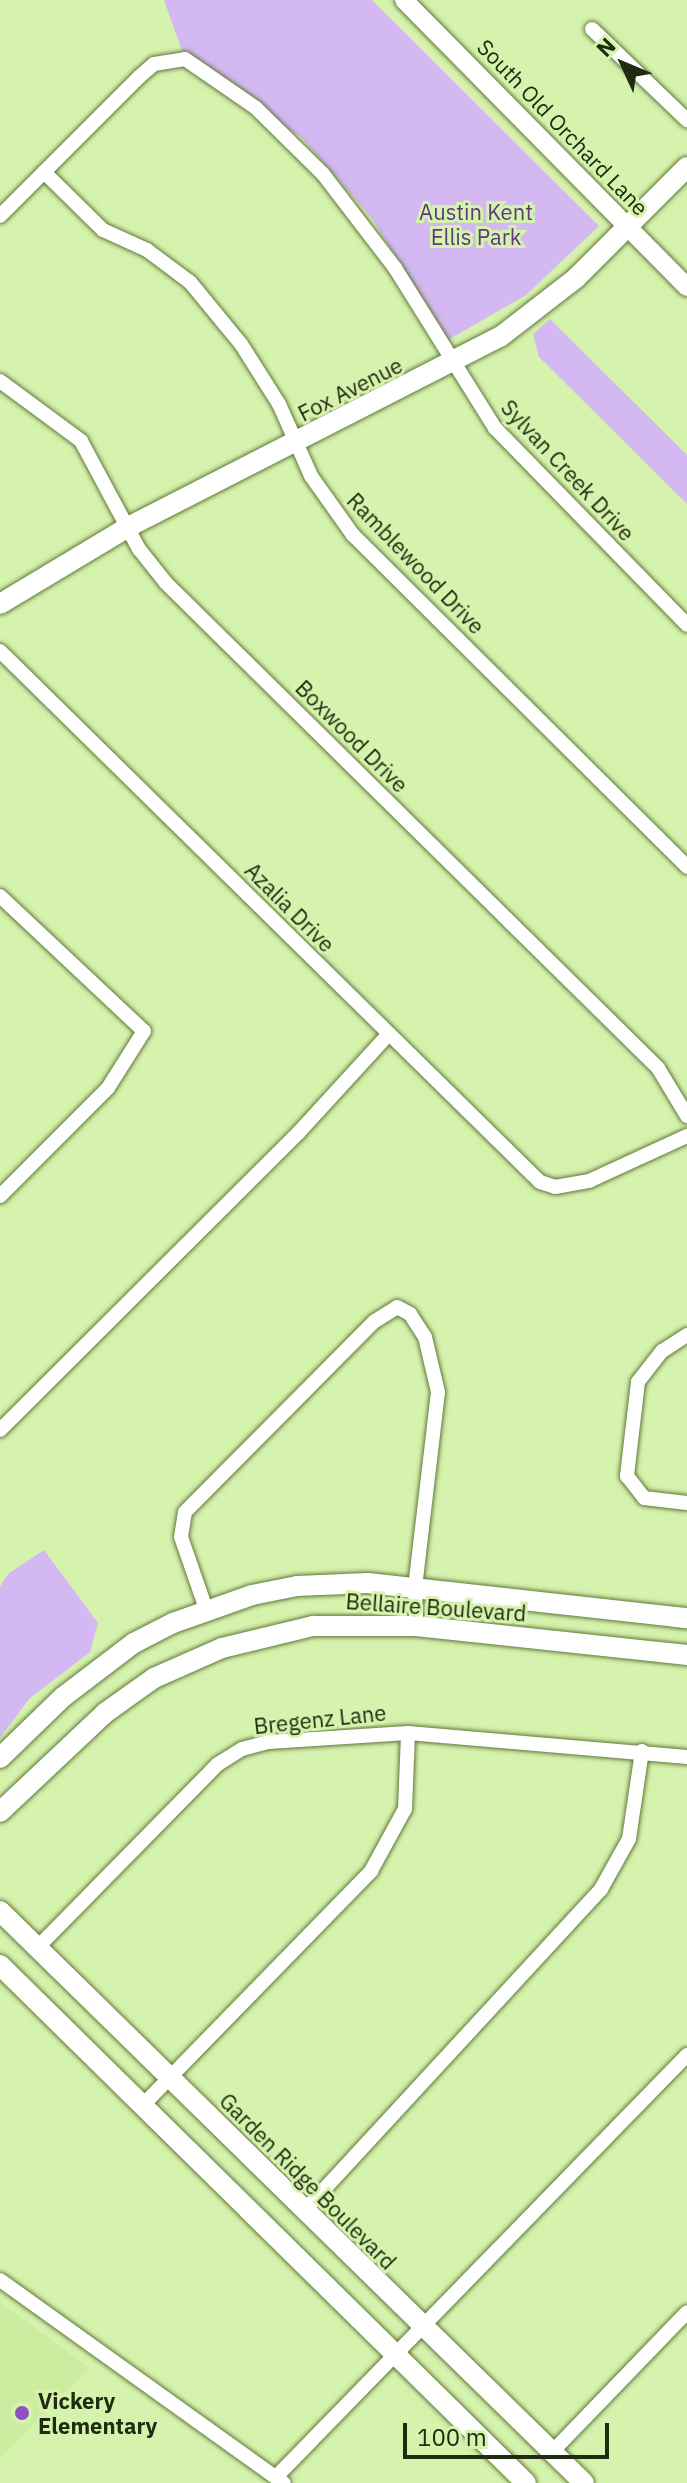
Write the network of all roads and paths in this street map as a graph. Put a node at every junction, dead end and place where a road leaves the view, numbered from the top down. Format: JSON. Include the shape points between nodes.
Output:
{"nodes":[{"id":1,"x":404,"y":0,"type":"edge"},
{"id":2,"x":592,"y":29,"type":"dead end"},
{"id":3,"x":687,"y":120,"type":"edge"},
{"id":4,"x":687,"y":167,"type":"edge"},
{"id":5,"x":44,"y":172,"type":"junction"},
{"id":6,"x":0,"y":216,"type":"edge"},
{"id":7,"x":628,"y":227,"type":"junction"},
{"id":8,"x":687,"y":287,"type":"edge"},
{"id":9,"x":453,"y":363,"type":"junction"},
{"id":10,"x":0,"y":381,"type":"edge"},
{"id":11,"x":296,"y":443,"type":"junction"},
{"id":12,"x":128,"y":527,"type":"junction"},
{"id":13,"x":0,"y":604,"type":"edge"},
{"id":14,"x":687,"y":625,"type":"edge"},
{"id":15,"x":0,"y":651,"type":"edge"},
{"id":16,"x":687,"y":867,"type":"edge"},
{"id":17,"x":0,"y":896,"type":"edge"},
{"id":18,"x":388,"y":1035,"type":"junction"},
{"id":19,"x":687,"y":1116,"type":"edge"},
{"id":20,"x":687,"y":1136,"type":"edge"},
{"id":21,"x":0,"y":1196,"type":"edge"},
{"id":22,"x":687,"y":1335,"type":"edge"},
{"id":23,"x":0,"y":1430,"type":"edge"},
{"id":24,"x":687,"y":1503,"type":"edge"},
{"id":25,"x":415,"y":1589,"type":"junction"},
{"id":26,"x":206,"y":1609,"type":"junction"},
{"id":27,"x":687,"y":1618,"type":"edge"},
{"id":28,"x":416,"y":1626,"type":"junction"},
{"id":29,"x":687,"y":1655,"type":"edge"},
{"id":30,"x":408,"y":1733,"type":"junction"},
{"id":31,"x":642,"y":1751,"type":"junction"},
{"id":32,"x":687,"y":1757,"type":"edge"},
{"id":33,"x":0,"y":1758,"type":"edge"},
{"id":34,"x":0,"y":1812,"type":"edge"},
{"id":35,"x":0,"y":1911,"type":"edge"},
{"id":36,"x":37,"y":1948,"type":"junction"},
{"id":37,"x":0,"y":1965,"type":"edge"},
{"id":38,"x":687,"y":2055,"type":"edge"},
{"id":39,"x":169,"y":2078,"type":"junction"},
{"id":40,"x":143,"y":2105,"type":"junction"},
{"id":41,"x":304,"y":2211,"type":"junction"},
{"id":42,"x":0,"y":2280,"type":"edge"},
{"id":43,"x":687,"y":2312,"type":"edge"},
{"id":44,"x":420,"y":2326,"type":"junction"},
{"id":45,"x":395,"y":2352,"type":"junction"},
{"id":46,"x":552,"y":2452,"type":"junction"},
{"id":47,"x":280,"y":2480,"type":"edge"},
{"id":48,"x":526,"y":2483,"type":"edge"},
{"id":49,"x":584,"y":2483,"type":"edge"}],
"edges":[{"from":1,"to":7,"type":"street","name":"South Old Orchard Lane"},
{"from":2,"to":3,"type":"street"},
{"from":4,"to":7,"type":"main road","name":"Fox Avenue"},
{"from":5,"to":6,"type":"street"},
{"from":5,"to":9,"type":"street","name":"Sylvan Creek Drive","via":[[154,64],[185,59],[256,108],[323,174],[395,268]]},
{"from":5,"to":11,"type":"street","name":"Ramblewood Drive","via":[[103,230],[147,250],[190,282],[241,344]]},
{"from":7,"to":8,"type":"street","name":"South Old Orchard Lane"},
{"from":7,"to":9,"type":"main road","name":"Fox Avenue","via":[[528,318]]},
{"from":9,"to":11,"type":"main road","name":"Fox Avenue"},
{"from":9,"to":14,"type":"street","name":"Sylvan Creek Drive","via":[[525,463]]},
{"from":10,"to":12,"type":"street","name":"Boxwood Drive","via":[[81,441]]},
{"from":11,"to":12,"type":"main road","name":"Fox Avenue"},
{"from":11,"to":16,"type":"street","name":"Ramblewood Drive","via":[[329,507],[353,535]]},
{"from":12,"to":13,"type":"main road","name":"Fox Avenue"},
{"from":12,"to":19,"type":"street","name":"Boxwood Drive","via":[[166,583],[658,1068]]},
{"from":15,"to":18,"type":"street","name":"Azalia Drive"},
{"from":17,"to":21,"type":"street","via":[[144,1031],[108,1088]]},
{"from":18,"to":20,"type":"street","name":"Azalia Drive","via":[[521,1166],[555,1187],[601,1176]]},
{"from":18,"to":23,"type":"street","via":[[299,1132]]},
{"from":22,"to":24,"type":"street","via":[[662,1351],[638,1382],[627,1476],[644,1498]]},
{"from":25,"to":26,"type":"main road","name":"Bellaire Boulevard","via":[[368,1583],[297,1586]]},
{"from":25,"to":26,"type":"street","via":[[438,1392],[425,1337],[410,1314],[397,1307],[375,1321],[185,1512],[181,1537]]},
{"from":25,"to":27,"type":"main road","name":"Bellaire Boulevard"},
{"from":25,"to":28,"type":"street"},
{"from":26,"to":33,"type":"main road","name":"Bellaire Boulevard","via":[[134,1643],[96,1670]]},
{"from":28,"to":29,"type":"main road","name":"Bellaire Boulevard"},
{"from":28,"to":34,"type":"main road","name":"Bellaire Boulevard","via":[[313,1626],[222,1648],[171,1668],[105,1713]]},
{"from":30,"to":31,"type":"street","name":"Bregenz Lane"},
{"from":30,"to":36,"type":"street","name":"Bregenz Lane","via":[[268,1742],[242,1749],[218,1764]]},
{"from":30,"to":39,"type":"street","via":[[405,1809],[371,1871]]},
{"from":31,"to":32,"type":"street","name":"Bregenz Lane"},
{"from":31,"to":41,"type":"street","via":[[631,1832],[601,1889]]},
{"from":35,"to":36,"type":"main road","name":"Garden Ridge Boulevard"},
{"from":36,"to":39,"type":"main road","name":"Garden Ridge Boulevard"},
{"from":37,"to":40,"type":"main road"},
{"from":38,"to":44,"type":"street"},
{"from":39,"to":40,"type":"street"},
{"from":39,"to":41,"type":"main road","name":"Garden Ridge Boulevard"},
{"from":40,"to":45,"type":"main road"},
{"from":41,"to":44,"type":"main road","name":"Garden Ridge Boulevard"},
{"from":42,"to":47,"type":"street"},
{"from":43,"to":46,"type":"street"},
{"from":44,"to":45,"type":"street"},
{"from":44,"to":46,"type":"main road","name":"Garden Ridge Boulevard"},
{"from":45,"to":47,"type":"street"},
{"from":45,"to":48,"type":"main road"},
{"from":46,"to":49,"type":"main road","name":"Garden Ridge Boulevard"}]}
